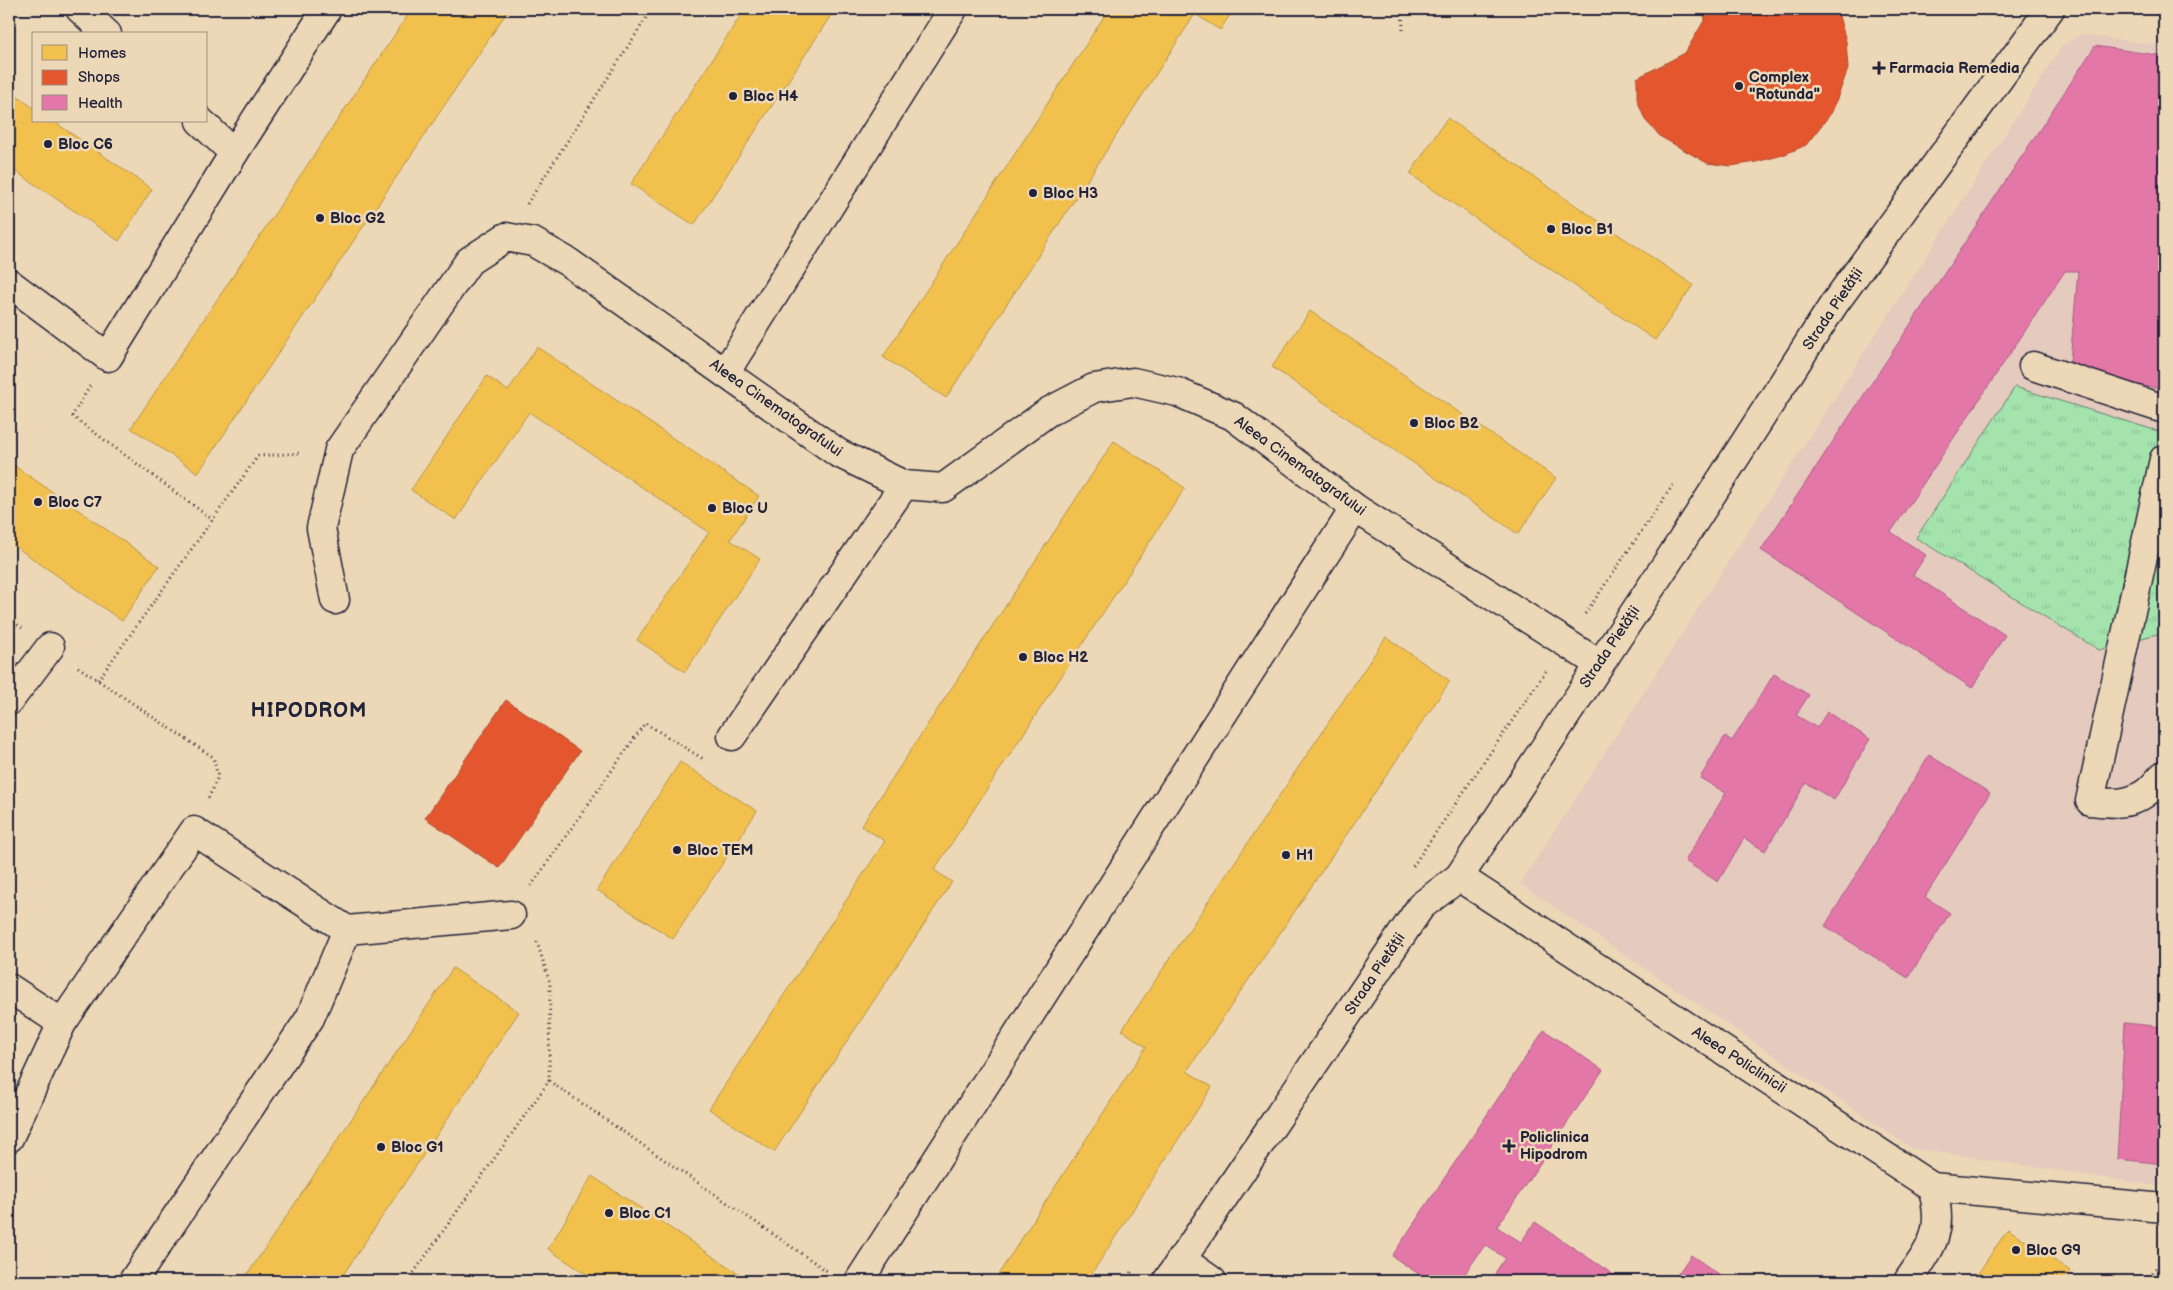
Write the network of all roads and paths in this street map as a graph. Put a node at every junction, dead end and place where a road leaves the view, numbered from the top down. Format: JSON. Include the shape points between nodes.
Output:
{"nodes":[{"id":1,"x":80,"y":9,"type":"edge"},
{"id":2,"x":327,"y":9,"type":"edge"},
{"id":3,"x":652,"y":9,"type":"edge"},
{"id":4,"x":953,"y":9,"type":"edge"},
{"id":5,"x":1402,"y":9,"type":"edge"},
{"id":6,"x":2050,"y":9,"type":"edge"},
{"id":7,"x":1403,"y":30,"type":"dead end"},
{"id":8,"x":105,"y":32,"type":"edge"},
{"id":9,"x":201,"y":122,"type":"edge"},
{"id":10,"x":234,"y":153,"type":"junction"},
{"id":11,"x":506,"y":237,"type":"junction"},
{"id":12,"x":9,"y":283,"type":"edge"},
{"id":13,"x":108,"y":356,"type":"junction"},
{"id":14,"x":2033,"y":366,"type":"dead end"},
{"id":15,"x":724,"y":373,"type":"junction"},
{"id":16,"x":2164,"y":408,"type":"edge"},
{"id":17,"x":339,"y":450,"type":"junction"},
{"id":18,"x":2164,"y":459,"type":"edge"},
{"id":19,"x":904,"y":485,"type":"junction"},
{"id":20,"x":1355,"y":508,"type":"junction"},
{"id":21,"x":213,"y":520,"type":"junction"},
{"id":22,"x":335,"y":600,"type":"dead end"},
{"id":23,"x":9,"y":619,"type":"edge"},
{"id":24,"x":50,"y":647,"type":"junction"},
{"id":25,"x":1599,"y":664,"type":"junction"},
{"id":26,"x":98,"y":680,"type":"junction"},
{"id":27,"x":9,"y":700,"type":"edge"},
{"id":28,"x":732,"y":736,"type":"joint"},
{"id":29,"x":2164,"y":775,"type":"edge"},
{"id":30,"x":2164,"y":800,"type":"edge"},
{"id":31,"x":2116,"y":804,"type":"junction"},
{"id":32,"x":194,"y":831,"type":"junction"},
{"id":33,"x":1459,"y":877,"type":"junction"},
{"id":34,"x":511,"y":915,"type":"junction"},
{"id":35,"x":347,"y":930,"type":"junction"},
{"id":36,"x":9,"y":988,"type":"edge"},
{"id":37,"x":62,"y":1023,"type":"junction"},
{"id":38,"x":549,"y":1081,"type":"junction"},
{"id":39,"x":9,"y":1138,"type":"edge"},
{"id":40,"x":1932,"y":1187,"type":"junction"},
{"id":41,"x":2164,"y":1208,"type":"edge"},
{"id":42,"x":2164,"y":1256,"type":"edge"},
{"id":43,"x":1174,"y":1270,"type":"edge"},
{"id":44,"x":846,"y":1278,"type":"edge"},
{"id":45,"x":132,"y":1281,"type":"edge"},
{"id":46,"x":408,"y":1281,"type":"edge"},
{"id":47,"x":1212,"y":1281,"type":"edge"},
{"id":48,"x":1908,"y":1281,"type":"edge"},
{"id":49,"x":2147,"y":1281,"type":"edge"}],
"edges":[{"from":1,"to":8,"type":"street"},
{"from":2,"to":10,"type":"street"},
{"from":3,"to":11,"type":"path"},
{"from":4,"to":15,"type":"street"},
{"from":5,"to":7,"type":"path"},
{"from":6,"to":25,"type":"street","name":"Strada Pietății","via":[[1834,304]]},
{"from":9,"to":10,"type":"street"},
{"from":10,"to":13,"type":"street"},
{"from":11,"to":15,"type":"street","name":"Aleea Cinematografului","via":[[532,242],[568,262]]},
{"from":11,"to":17,"type":"street","via":[[469,261]]},
{"from":12,"to":13,"type":"street"},
{"from":13,"to":21,"type":"path","via":[[72,416]]},
{"from":14,"to":16,"type":"street"},
{"from":15,"to":19,"type":"street","name":"Aleea Cinematografului","via":[[838,453]]},
{"from":17,"to":21,"type":"path","via":[[258,456]]},
{"from":17,"to":22,"type":"street","via":[[320,528]]},
{"from":18,"to":31,"type":"street","via":[[2090,801]]},
{"from":19,"to":20,"type":"street","name":"Aleea Cinematografului","via":[[943,488],[1048,412],[1094,388],[1133,382],[1177,392],[1233,416]]},
{"from":19,"to":28,"type":"street"},
{"from":20,"to":25,"type":"street","name":"Aleea Cinematografului"},
{"from":20,"to":44,"type":"street"},
{"from":21,"to":26,"type":"path"},
{"from":23,"to":24,"type":"path"},
{"from":24,"to":26,"type":"path"},
{"from":24,"to":27,"type":"street"},
{"from":25,"to":33,"type":"street","name":"Strada Pietății"},
{"from":26,"to":32,"type":"path","via":[[213,758],[218,777]]},
{"from":28,"to":34,"type":"path","via":[[711,764],[645,724]]},
{"from":29,"to":31,"type":"street","via":[[2144,794],[2132,801]]},
{"from":30,"to":31,"type":"street"},
{"from":32,"to":35,"type":"street"},
{"from":32,"to":37,"type":"street"},
{"from":33,"to":40,"type":"street","name":"Aleea Policlinicii"},
{"from":33,"to":43,"type":"street","name":"Strada Pietății","via":[[1421,906]]},
{"from":34,"to":35,"type":"street"},
{"from":34,"to":38,"type":"path","via":[[533,928],[550,983]]},
{"from":35,"to":45,"type":"street","via":[[310,1018]]},
{"from":36,"to":37,"type":"street"},
{"from":37,"to":39,"type":"street"},
{"from":38,"to":44,"type":"path"},
{"from":38,"to":46,"type":"path"},
{"from":40,"to":41,"type":"street"},
{"from":40,"to":48,"type":"street","via":[[1938,1209],[1938,1227],[1925,1257]]},
{"from":42,"to":49,"type":"path"},
{"from":43,"to":47,"type":"street"}]}
